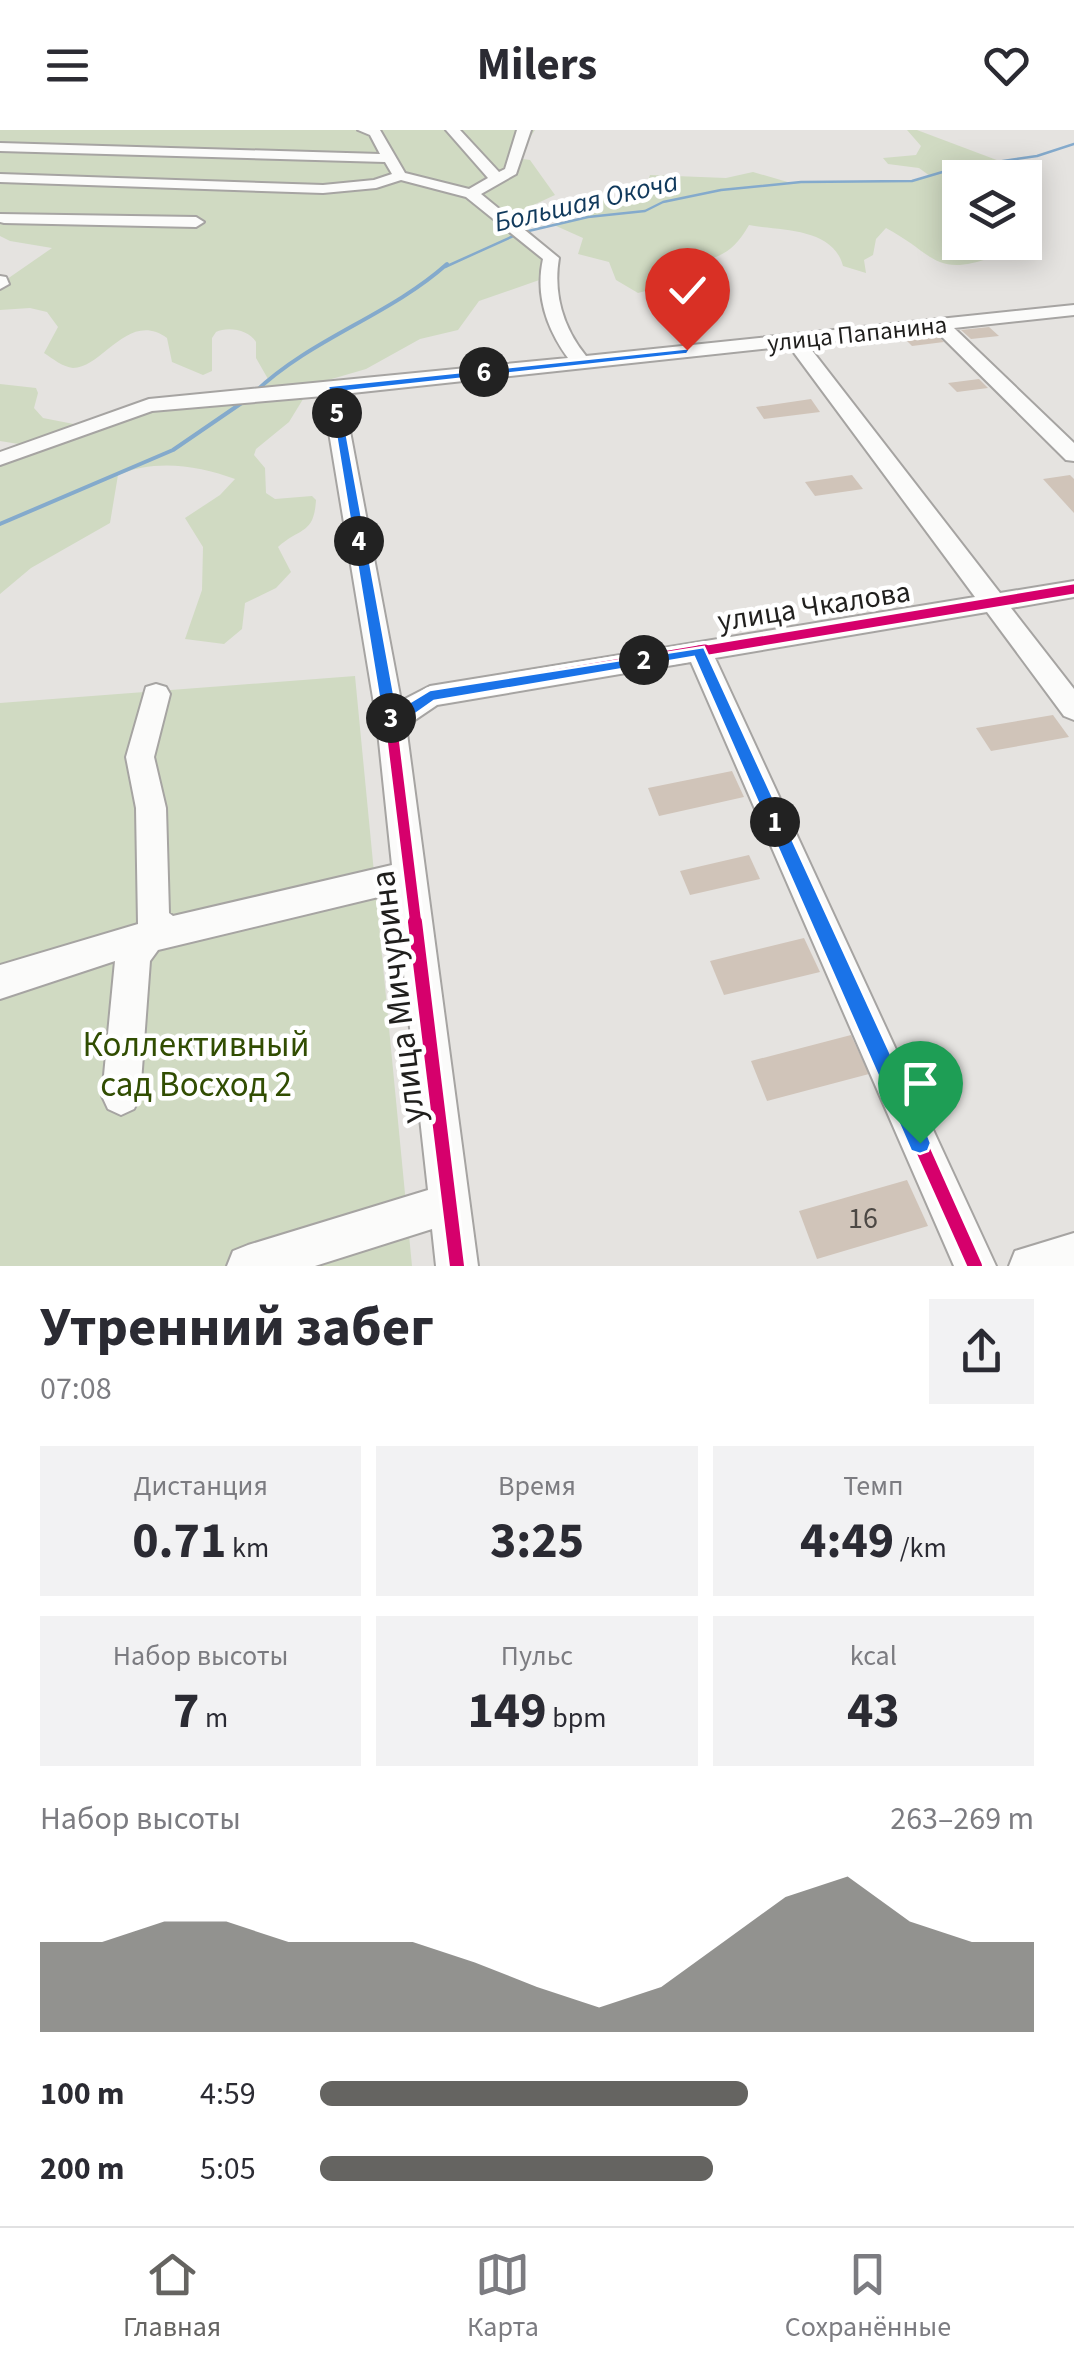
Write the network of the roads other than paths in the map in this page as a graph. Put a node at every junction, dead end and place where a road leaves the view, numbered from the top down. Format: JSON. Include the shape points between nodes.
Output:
{"nodes":[{"id":1,"x":154,"y":130,"type":"edge"},
{"id":2,"x":365,"y":130,"type":"edge"},
{"id":3,"x":453,"y":130,"type":"edge"},
{"id":4,"x":524,"y":130,"type":"edge"},
{"id":5,"x":0,"y":148,"type":"edge"},
{"id":6,"x":132,"y":152,"type":"junction"},
{"id":7,"x":389,"y":158,"type":"junction"},
{"id":8,"x":400,"y":176,"type":"junction"},
{"id":9,"x":0,"y":178,"type":"edge"},
{"id":10,"x":496,"y":180,"type":"junction"},
{"id":11,"x":470,"y":194,"type":"junction"},
{"id":12,"x":89,"y":200,"type":"junction"},
{"id":13,"x":4,"y":218,"type":"dead end"},
{"id":14,"x":196,"y":222,"type":"dead end"},
{"id":15,"x":1074,"y":310,"type":"edge"},
{"id":16,"x":939,"y":324,"type":"junction"},
{"id":17,"x":794,"y":340,"type":"junction"},
{"id":18,"x":580,"y":361,"type":"junction"},
{"id":19,"x":332,"y":389,"type":"junction"},
{"id":20,"x":1074,"y":455,"type":"edge"},
{"id":21,"x":0,"y":459,"type":"edge"},
{"id":22,"x":1074,"y":589,"type":"edge"},
{"id":23,"x":992,"y":602,"type":"junction"},
{"id":24,"x":699,"y":651,"type":"junction"},
{"id":25,"x":156,"y":694,"type":"dead end"},
{"id":26,"x":1074,"y":709,"type":"edge"},
{"id":27,"x":392,"y":722,"type":"junction"},
{"id":28,"x":410,"y":875,"type":"junction"},
{"id":29,"x":159,"y":934,"type":"junction"},
{"id":30,"x":0,"y":982,"type":"edge"},
{"id":31,"x":121,"y":1096,"type":"dead end"},
{"id":32,"x":449,"y":1204,"type":"junction"},
{"id":33,"x":1074,"y":1254,"type":"edge"},
{"id":34,"x":248,"y":1266,"type":"edge"},
{"id":35,"x":457,"y":1266,"type":"edge"},
{"id":36,"x":975,"y":1266,"type":"edge"},
{"id":37,"x":1030,"y":1266,"type":"edge"}],
"edges":[{"from":1,"to":6,"type":"street"},
{"from":2,"to":7,"type":"street","via":[[375,132]]},
{"from":3,"to":10,"type":"street"},
{"from":4,"to":10,"type":"street","via":[[511,172]]},
{"from":5,"to":6,"type":"street"},
{"from":6,"to":7,"type":"street"},
{"from":6,"to":12,"type":"street"},
{"from":7,"to":8,"type":"street"},
{"from":8,"to":11,"type":"street"},
{"from":8,"to":12,"type":"street","via":[[323,189]]},
{"from":9,"to":12,"type":"street"},
{"from":10,"to":11,"type":"street"},
{"from":11,"to":18,"type":"street","via":[[551,258],[545,278],[564,342]]},
{"from":12,"to":13,"type":"street"},
{"from":12,"to":14,"type":"street"},
{"from":15,"to":16,"type":"street","name":"улица Папанина"},
{"from":16,"to":17,"type":"street","name":"улица Папанина"},
{"from":16,"to":20,"type":"street"},
{"from":17,"to":18,"type":"street","name":"улица Папанина"},
{"from":17,"to":23,"type":"street"},
{"from":18,"to":19,"type":"street","name":"улица Папанина"},
{"from":19,"to":21,"type":"street","name":"улица Папанина","via":[[149,405]]},
{"from":19,"to":27,"type":"street","name":"улица Мичурина"},
{"from":22,"to":23,"type":"street","name":"улица Чкалова"},
{"from":23,"to":24,"type":"street","name":"улица Чкалова"},
{"from":23,"to":26,"type":"street"},
{"from":24,"to":27,"type":"street","name":"улица Чкалова","via":[[430,696]]},
{"from":24,"to":36,"type":"street"},
{"from":25,"to":29,"type":"street","via":[[140,757],[152,808],[153,920]]},
{"from":27,"to":28,"type":"street","name":"улица Мичурина"},
{"from":28,"to":29,"type":"street"},
{"from":28,"to":32,"type":"street","name":"улица Мичурина"},
{"from":29,"to":30,"type":"street"},
{"from":29,"to":31,"type":"street","via":[[133,956]]},
{"from":32,"to":34,"type":"street"},
{"from":32,"to":35,"type":"street","name":"улица Мичурина"},
{"from":33,"to":37,"type":"street"}]}
